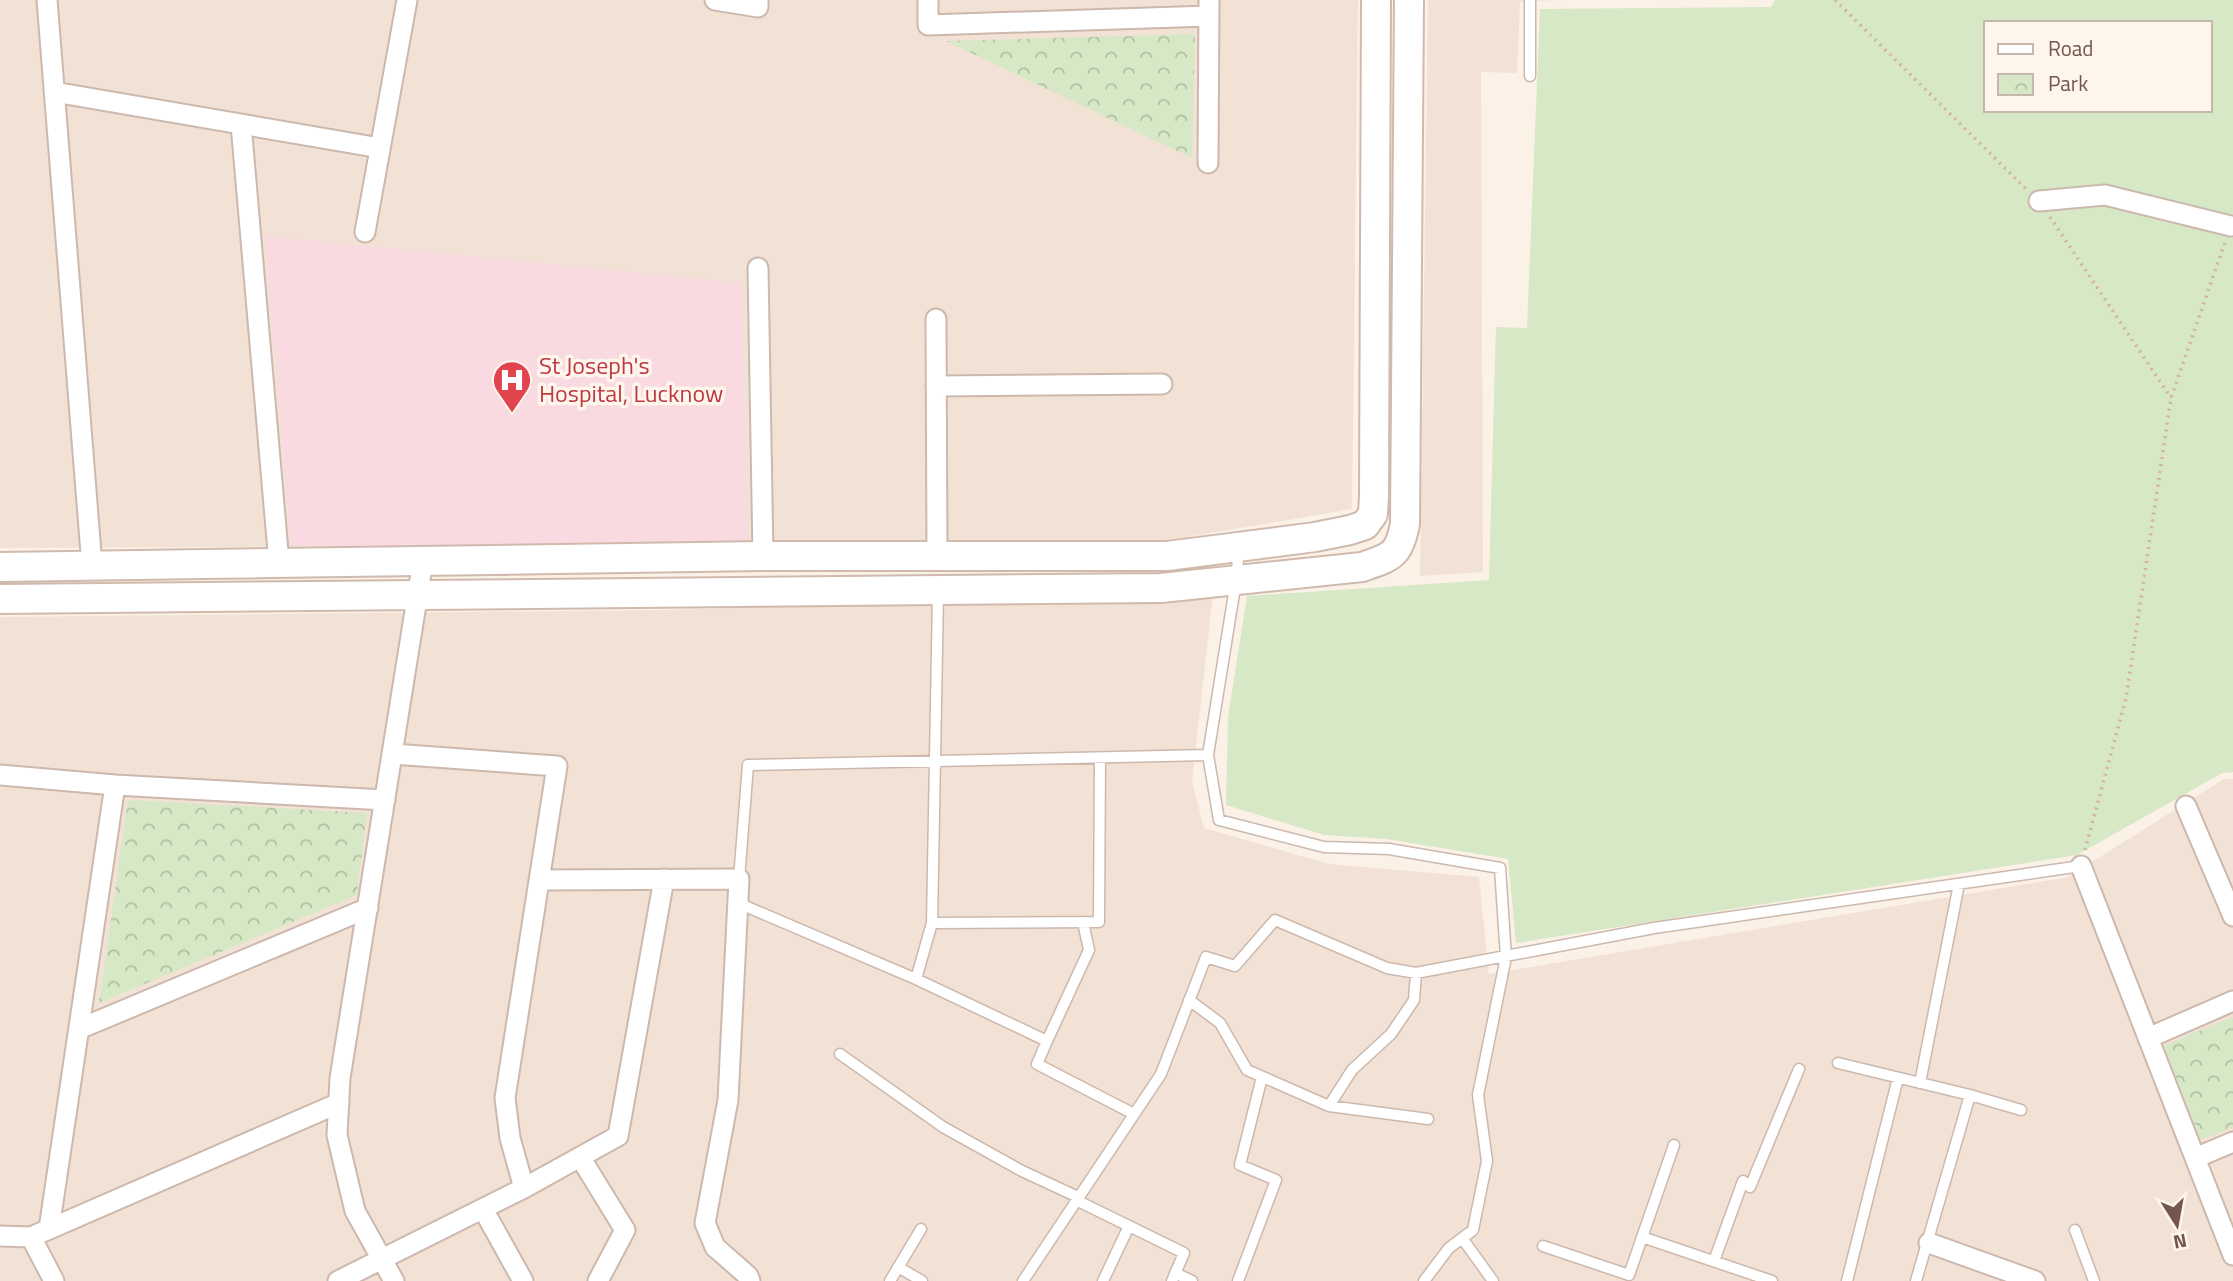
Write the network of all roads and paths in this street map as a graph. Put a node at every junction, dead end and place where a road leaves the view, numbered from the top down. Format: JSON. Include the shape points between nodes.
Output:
{"nodes":[{"id":1,"x":47,"y":0,"type":"edge"},
{"id":2,"x":407,"y":0,"type":"edge"},
{"id":3,"x":715,"y":0,"type":"edge"},
{"id":4,"x":758,"y":0,"type":"edge"},
{"id":5,"x":928,"y":0,"type":"edge"},
{"id":6,"x":1376,"y":0,"type":"edge"},
{"id":7,"x":1409,"y":0,"type":"edge"},
{"id":8,"x":1530,"y":0,"type":"edge"},
{"id":9,"x":1835,"y":0,"type":"edge"},
{"id":10,"x":1209,"y":8,"type":"edge"},
{"id":11,"x":1530,"y":76,"type":"dead end"},
{"id":12,"x":54,"y":92,"type":"junction"},
{"id":13,"x":241,"y":124,"type":"junction"},
{"id":14,"x":380,"y":148,"type":"junction"},
{"id":15,"x":1208,"y":163,"type":"dead end"},
{"id":16,"x":2039,"y":201,"type":"junction"},
{"id":17,"x":2232,"y":226,"type":"edge"},
{"id":18,"x":365,"y":232,"type":"dead end"},
{"id":19,"x":758,"y":268,"type":"dead end"},
{"id":20,"x":936,"y":319,"type":"dead end"},
{"id":21,"x":1162,"y":384,"type":"dead end"},
{"id":22,"x":936,"y":386,"type":"junction"},
{"id":23,"x":2172,"y":398,"type":"junction"},
{"id":24,"x":1239,"y":547,"type":"junction"},
{"id":25,"x":764,"y":556,"type":"junction"},
{"id":26,"x":937,"y":556,"type":"junction"},
{"id":27,"x":423,"y":561,"type":"junction"},
{"id":28,"x":279,"y":563,"type":"junction"},
{"id":29,"x":92,"y":566,"type":"junction"},
{"id":30,"x":0,"y":567,"type":"edge"},
{"id":31,"x":1236,"y":581,"type":"junction"},
{"id":32,"x":938,"y":590,"type":"junction"},
{"id":33,"x":419,"y":594,"type":"junction"},
{"id":34,"x":0,"y":599,"type":"edge"},
{"id":35,"x":393,"y":754,"type":"junction"},
{"id":36,"x":1208,"y":755,"type":"junction"},
{"id":37,"x":1100,"y":758,"type":"junction"},
{"id":38,"x":935,"y":761,"type":"junction"},
{"id":39,"x":0,"y":775,"type":"edge"},
{"id":40,"x":115,"y":785,"type":"junction"},
{"id":41,"x":385,"y":800,"type":"junction"},
{"id":42,"x":2186,"y":806,"type":"dead end"},
{"id":43,"x":2081,"y":866,"type":"junction"},
{"id":44,"x":664,"y":879,"type":"junction"},
{"id":45,"x":739,"y":879,"type":"junction"},
{"id":46,"x":539,"y":880,"type":"junction"},
{"id":47,"x":1959,"y":884,"type":"junction"},
{"id":48,"x":738,"y":903,"type":"junction"},
{"id":49,"x":368,"y":908,"type":"junction"},
{"id":50,"x":2233,"y":916,"type":"edge"},
{"id":51,"x":1083,"y":922,"type":"junction"},
{"id":52,"x":932,"y":923,"type":"junction"},
{"id":53,"x":1506,"y":957,"type":"junction"},
{"id":54,"x":1416,"y":973,"type":"junction"},
{"id":55,"x":916,"y":979,"type":"junction"},
{"id":56,"x":1189,"y":1000,"type":"junction"},
{"id":57,"x":2233,"y":1002,"type":"edge"},
{"id":58,"x":79,"y":1029,"type":"junction"},
{"id":59,"x":2148,"y":1038,"type":"junction"},
{"id":60,"x":1048,"y":1041,"type":"junction"},
{"id":61,"x":840,"y":1054,"type":"dead end"},
{"id":62,"x":1838,"y":1063,"type":"dead end"},
{"id":63,"x":1799,"y":1069,"type":"dead end"},
{"id":64,"x":1262,"y":1077,"type":"junction"},
{"id":65,"x":1898,"y":1078,"type":"junction"},
{"id":66,"x":1920,"y":1083,"type":"junction"},
{"id":67,"x":1970,"y":1095,"type":"junction"},
{"id":68,"x":339,"y":1102,"type":"junction"},
{"id":69,"x":1329,"y":1106,"type":"junction"},
{"id":70,"x":2021,"y":1110,"type":"dead end"},
{"id":71,"x":1134,"y":1114,"type":"junction"},
{"id":72,"x":1428,"y":1119,"type":"dead end"},
{"id":73,"x":2233,"y":1142,"type":"edge"},
{"id":74,"x":1674,"y":1145,"type":"dead end"},
{"id":75,"x":580,"y":1157,"type":"junction"},
{"id":76,"x":2195,"y":1158,"type":"junction"},
{"id":77,"x":524,"y":1188,"type":"junction"},
{"id":78,"x":1077,"y":1198,"type":"junction"},
{"id":79,"x":483,"y":1209,"type":"junction"},
{"id":80,"x":1129,"y":1226,"type":"junction"},
{"id":81,"x":49,"y":1229,"type":"junction"},
{"id":82,"x":921,"y":1229,"type":"dead end"},
{"id":83,"x":2075,"y":1230,"type":"dead end"},
{"id":84,"x":0,"y":1236,"type":"edge"},
{"id":85,"x":30,"y":1237,"type":"junction"},
{"id":86,"x":1642,"y":1237,"type":"junction"},
{"id":87,"x":1462,"y":1238,"type":"junction"},
{"id":88,"x":1929,"y":1243,"type":"junction"},
{"id":89,"x":1543,"y":1246,"type":"dead end"},
{"id":90,"x":2233,"y":1255,"type":"edge"},
{"id":91,"x":382,"y":1260,"type":"junction"},
{"id":92,"x":1714,"y":1261,"type":"junction"},
{"id":93,"x":898,"y":1267,"type":"junction"},
{"id":94,"x":1173,"y":1277,"type":"edge"},
{"id":95,"x":54,"y":1281,"type":"edge"},
{"id":96,"x":338,"y":1281,"type":"edge"},
{"id":97,"x":394,"y":1281,"type":"edge"},
{"id":98,"x":523,"y":1281,"type":"edge"},
{"id":99,"x":598,"y":1281,"type":"edge"},
{"id":100,"x":750,"y":1281,"type":"edge"},
{"id":101,"x":890,"y":1281,"type":"edge"},
{"id":102,"x":922,"y":1281,"type":"edge"},
{"id":103,"x":1023,"y":1281,"type":"edge"},
{"id":104,"x":1103,"y":1281,"type":"edge"},
{"id":105,"x":1192,"y":1281,"type":"edge"},
{"id":106,"x":1238,"y":1281,"type":"edge"},
{"id":107,"x":1423,"y":1281,"type":"edge"},
{"id":108,"x":1493,"y":1281,"type":"edge"},
{"id":109,"x":1772,"y":1281,"type":"edge"},
{"id":110,"x":1847,"y":1281,"type":"edge"},
{"id":111,"x":1916,"y":1281,"type":"edge"},
{"id":112,"x":2035,"y":1281,"type":"edge"},
{"id":113,"x":2094,"y":1281,"type":"edge"}],
"edges":[{"from":1,"to":12,"type":"street"},
{"from":2,"to":14,"type":"street"},
{"from":3,"to":4,"type":"street","via":[[758,7]]},
{"from":5,"to":10,"type":"street","via":[[928,25]]},
{"from":6,"to":24,"type":"street","via":[[1373,514],[1365,524],[1350,530]]},
{"from":7,"to":31,"type":"street","via":[[1402,544],[1390,557],[1362,567]]},
{"from":8,"to":11,"type":"lane"},
{"from":9,"to":16,"type":"path"},
{"from":10,"to":15,"type":"street"},
{"from":12,"to":13,"type":"street"},
{"from":12,"to":29,"type":"street"},
{"from":13,"to":14,"type":"street"},
{"from":13,"to":28,"type":"street"},
{"from":14,"to":18,"type":"street"},
{"from":16,"to":17,"type":"street","via":[[2105,195]]},
{"from":16,"to":23,"type":"path"},
{"from":17,"to":23,"type":"path"},
{"from":19,"to":25,"type":"street"},
{"from":20,"to":22,"type":"street"},
{"from":21,"to":22,"type":"street"},
{"from":22,"to":26,"type":"street"},
{"from":23,"to":43,"type":"path","via":[[2126,698]]},
{"from":24,"to":26,"type":"street","via":[[1167,556]]},
{"from":24,"to":31,"type":"lane"},
{"from":25,"to":26,"type":"street"},
{"from":25,"to":27,"type":"street"},
{"from":27,"to":28,"type":"street"},
{"from":27,"to":33,"type":"street"},
{"from":28,"to":29,"type":"street"},
{"from":29,"to":30,"type":"street"},
{"from":31,"to":32,"type":"street","via":[[1161,588]]},
{"from":31,"to":36,"type":"lane"},
{"from":32,"to":33,"type":"street"},
{"from":32,"to":38,"type":"lane"},
{"from":33,"to":34,"type":"street"},
{"from":33,"to":35,"type":"street"},
{"from":35,"to":41,"type":"street"},
{"from":35,"to":46,"type":"street","via":[[556,766]]},
{"from":36,"to":37,"type":"lane"},
{"from":36,"to":53,"type":"lane","via":[[1219,820],[1324,847],[1389,849],[1500,868]]},
{"from":37,"to":38,"type":"lane"},
{"from":37,"to":51,"type":"lane","via":[[1099,922]]},
{"from":38,"to":45,"type":"lane","via":[[748,765]]},
{"from":38,"to":52,"type":"lane"},
{"from":39,"to":40,"type":"street"},
{"from":40,"to":41,"type":"street"},
{"from":40,"to":58,"type":"street"},
{"from":41,"to":49,"type":"street"},
{"from":42,"to":50,"type":"street"},
{"from":43,"to":47,"type":"lane"},
{"from":43,"to":59,"type":"street"},
{"from":44,"to":45,"type":"street"},
{"from":44,"to":46,"type":"street"},
{"from":44,"to":75,"type":"street","via":[[618,1136]]},
{"from":45,"to":48,"type":"street"},
{"from":46,"to":77,"type":"street","via":[[505,1098],[509,1138]]},
{"from":47,"to":53,"type":"lane","via":[[1654,928]]},
{"from":47,"to":66,"type":"lane"},
{"from":48,"to":55,"type":"lane"},
{"from":48,"to":100,"type":"street","via":[[728,1100],[705,1223],[715,1247]]},
{"from":49,"to":58,"type":"street"},
{"from":49,"to":68,"type":"street"},
{"from":51,"to":52,"type":"lane"},
{"from":51,"to":60,"type":"lane","via":[[1089,950]]},
{"from":52,"to":55,"type":"lane"},
{"from":53,"to":54,"type":"lane"},
{"from":53,"to":87,"type":"lane","via":[[1478,1095],[1487,1161],[1473,1230]]},
{"from":54,"to":56,"type":"lane","via":[[1387,968],[1275,920],[1235,966],[1206,957]]},
{"from":54,"to":69,"type":"lane","via":[[1413,1000],[1391,1034],[1352,1070]]},
{"from":55,"to":60,"type":"lane"},
{"from":56,"to":64,"type":"lane","via":[[1220,1023],[1247,1070]]},
{"from":56,"to":71,"type":"lane","via":[[1161,1074]]},
{"from":57,"to":59,"type":"street"},
{"from":58,"to":81,"type":"street"},
{"from":59,"to":76,"type":"street"},
{"from":60,"to":71,"type":"lane","via":[[1037,1064]]},
{"from":61,"to":78,"type":"lane","via":[[943,1127]]},
{"from":62,"to":65,"type":"lane"},
{"from":63,"to":92,"type":"lane","via":[[1750,1187],[1743,1181]]},
{"from":64,"to":69,"type":"lane"},
{"from":64,"to":106,"type":"lane","via":[[1240,1165],[1276,1180]]},
{"from":65,"to":66,"type":"lane"},
{"from":65,"to":110,"type":"lane"},
{"from":66,"to":67,"type":"lane"},
{"from":67,"to":70,"type":"lane"},
{"from":67,"to":88,"type":"lane"},
{"from":68,"to":81,"type":"street"},
{"from":68,"to":91,"type":"street","via":[[337,1135],[355,1211]]},
{"from":69,"to":72,"type":"lane"},
{"from":71,"to":78,"type":"lane"},
{"from":73,"to":76,"type":"street"},
{"from":74,"to":86,"type":"lane"},
{"from":75,"to":77,"type":"street"},
{"from":75,"to":99,"type":"street","via":[[625,1230]]},
{"from":76,"to":90,"type":"street"},
{"from":77,"to":79,"type":"street"},
{"from":78,"to":80,"type":"lane"},
{"from":78,"to":103,"type":"lane"},
{"from":79,"to":91,"type":"street"},
{"from":79,"to":98,"type":"street"},
{"from":80,"to":94,"type":"lane","via":[[1184,1253]]},
{"from":80,"to":104,"type":"lane"},
{"from":81,"to":85,"type":"street"},
{"from":82,"to":93,"type":"lane"},
{"from":83,"to":113,"type":"lane"},
{"from":84,"to":85,"type":"street"},
{"from":85,"to":95,"type":"street"},
{"from":86,"to":89,"type":"lane","via":[[1629,1275]]},
{"from":86,"to":92,"type":"lane"},
{"from":87,"to":107,"type":"lane"},
{"from":87,"to":108,"type":"lane"},
{"from":88,"to":111,"type":"lane"},
{"from":88,"to":112,"type":"street"},
{"from":91,"to":96,"type":"street"},
{"from":91,"to":97,"type":"street"},
{"from":92,"to":109,"type":"lane"},
{"from":93,"to":101,"type":"lane"},
{"from":93,"to":102,"type":"lane"},
{"from":94,"to":105,"type":"lane"}]}
